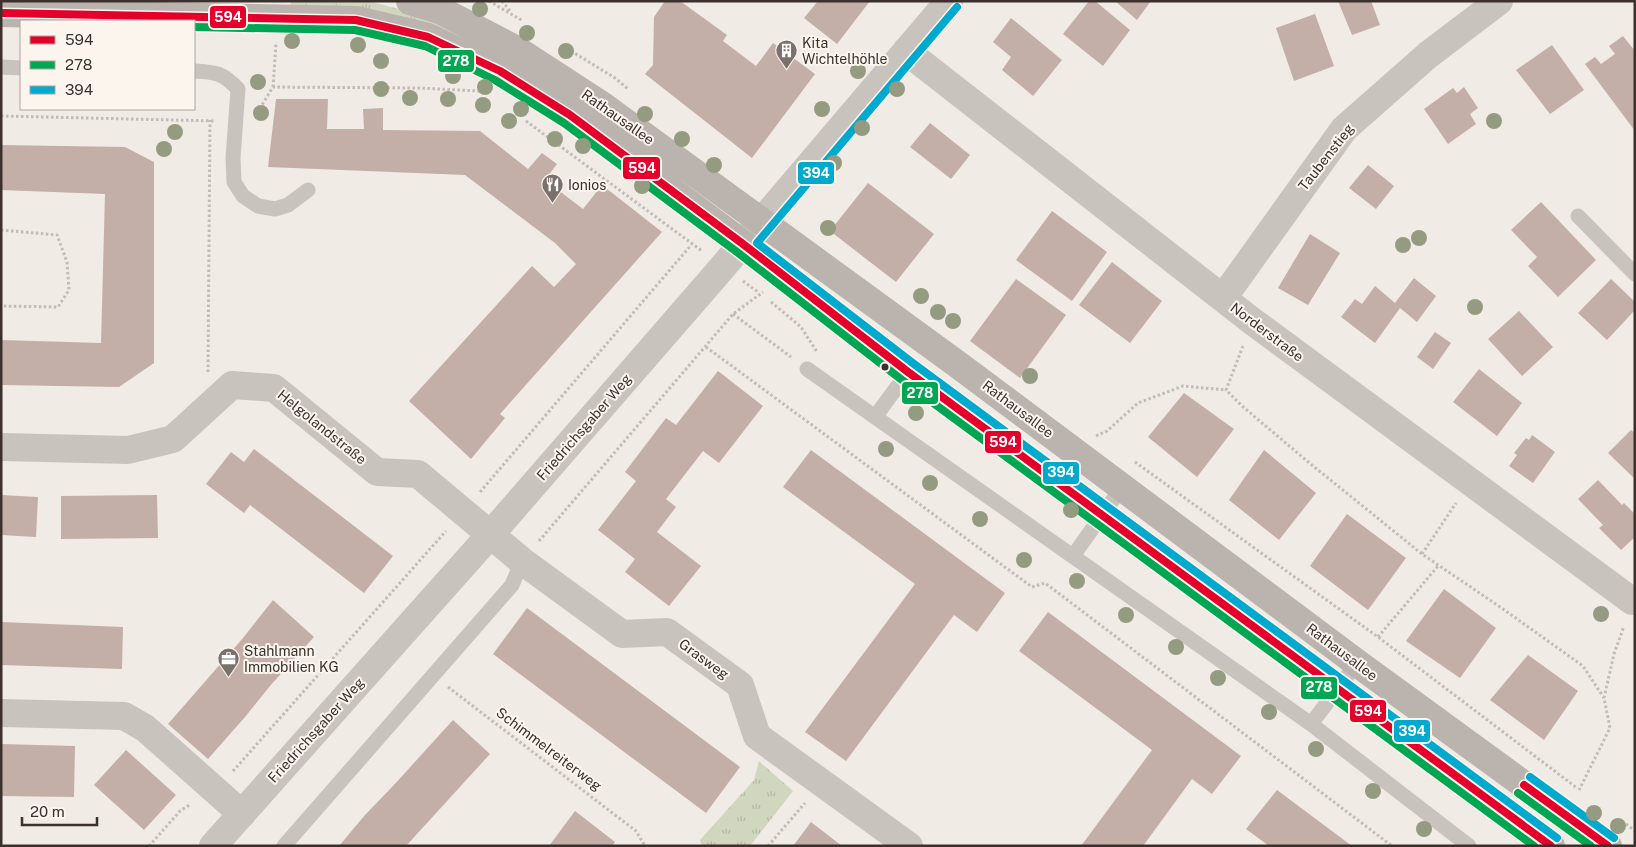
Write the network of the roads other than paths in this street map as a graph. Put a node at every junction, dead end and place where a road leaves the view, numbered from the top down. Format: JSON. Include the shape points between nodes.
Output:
{"nodes":[{"id":1,"x":410,"y":1,"type":"edge"},
{"id":2,"x":948,"y":1,"type":"edge"},
{"id":3,"x":1499,"y":1,"type":"edge"},
{"id":4,"x":1,"y":13,"type":"edge"},
{"id":5,"x":906,"y":51,"type":"junction"},
{"id":6,"x":1,"y":68,"type":"edge"},
{"id":7,"x":20,"y":68,"type":"edge"},
{"id":8,"x":195,"y":71,"type":"edge"},
{"id":9,"x":308,"y":190,"type":"dead end"},
{"id":10,"x":1578,"y":216,"type":"dead end"},
{"id":11,"x":763,"y":221,"type":"junction"},
{"id":12,"x":743,"y":244,"type":"junction"},
{"id":13,"x":1635,"y":274,"type":"edge"},
{"id":14,"x":1223,"y":298,"type":"junction"},
{"id":15,"x":807,"y":369,"type":"road end"},
{"id":16,"x":908,"y":372,"type":"junction"},
{"id":17,"x":875,"y":417,"type":"junction"},
{"id":18,"x":1,"y":447,"type":"edge"},
{"id":19,"x":1122,"y":487,"type":"junction"},
{"id":20,"x":1103,"y":516,"type":"junction"},
{"id":21,"x":490,"y":534,"type":"junction"},
{"id":22,"x":1073,"y":556,"type":"junction"},
{"id":23,"x":522,"y":561,"type":"junction"},
{"id":24,"x":1633,"y":600,"type":"edge"},
{"id":25,"x":1356,"y":663,"type":"junction"},
{"id":26,"x":1337,"y":688,"type":"junction"},
{"id":27,"x":1,"y":713,"type":"edge"},
{"id":28,"x":1311,"y":724,"type":"junction"},
{"id":29,"x":242,"y":814,"type":"junction"},
{"id":30,"x":213,"y":846,"type":"edge"},
{"id":31,"x":284,"y":846,"type":"edge"},
{"id":32,"x":909,"y":846,"type":"edge"},
{"id":33,"x":1469,"y":846,"type":"edge"},
{"id":34,"x":1551,"y":846,"type":"edge"},
{"id":35,"x":1608,"y":846,"type":"edge"}],
"edges":[{"from":1,"to":11,"type":"main road","name":"Rathausallee","via":[[440,10],[517,50],[603,106]]},
{"from":2,"to":5,"type":"street","name":"Friedrichsgaber Weg"},
{"from":3,"to":14,"type":"street","name":"Taubenstieg","via":[[1428,55],[1344,130]]},
{"from":4,"to":12,"type":"main road","name":"Rathausallee","via":[[208,10],[356,20],[428,37],[500,71],[570,115]]},
{"from":5,"to":11,"type":"street","name":"Friedrichsgaber Weg"},
{"from":5,"to":14,"type":"street","name":"Norderstraße"},
{"from":6,"to":7,"type":"lane"},
{"from":8,"to":9,"type":"lane","via":[[218,73],[238,89],[234,182],[243,196],[258,206],[274,209],[288,205]]},
{"from":10,"to":13,"type":"lane"},
{"from":11,"to":12,"type":"street","name":"Friedrichsgaber Weg"},
{"from":11,"to":19,"type":"main road","name":"Rathausallee"},
{"from":12,"to":16,"type":"main road","name":"Rathausallee"},
{"from":12,"to":21,"type":"street","name":"Friedrichsgaber Weg"},
{"from":14,"to":24,"type":"street","name":"Norderstraße"},
{"from":15,"to":17,"type":"lane"},
{"from":16,"to":17,"type":"lane"},
{"from":16,"to":20,"type":"main road","name":"Rathausallee"},
{"from":17,"to":22,"type":"lane"},
{"from":18,"to":21,"type":"street","name":"Helgolandstraße","via":[[128,450],[173,439],[232,385],[274,388],[377,472],[418,474]]},
{"from":19,"to":20,"type":"lane"},
{"from":19,"to":25,"type":"main road","name":"Rathausallee"},
{"from":20,"to":22,"type":"lane"},
{"from":20,"to":26,"type":"main road","name":"Rathausallee"},
{"from":21,"to":23,"type":"street","name":"Grasweg"},
{"from":21,"to":29,"type":"street","name":"Friedrichsgaber Weg"},
{"from":22,"to":28,"type":"lane"},
{"from":23,"to":31,"type":"lane","via":[[512,585]]},
{"from":23,"to":32,"type":"street","name":"Grasweg","via":[[622,634],[667,632],[740,684],[757,736]]},
{"from":25,"to":26,"type":"lane"},
{"from":25,"to":35,"type":"main road","name":"Rathausallee"},
{"from":26,"to":28,"type":"lane"},
{"from":26,"to":34,"type":"main road","name":"Rathausallee"},
{"from":27,"to":29,"type":"street","via":[[124,716],[145,728]]},
{"from":28,"to":33,"type":"lane"},
{"from":29,"to":30,"type":"street","name":"Friedrichsgaber Weg"}]}
